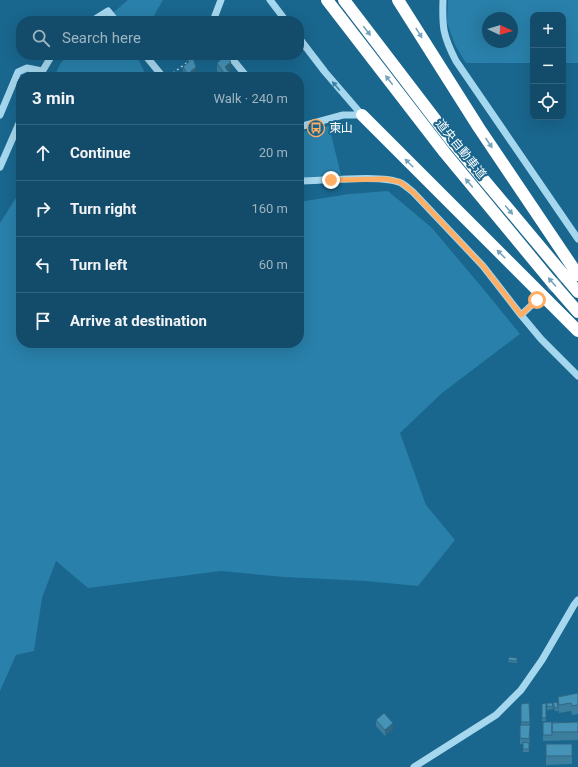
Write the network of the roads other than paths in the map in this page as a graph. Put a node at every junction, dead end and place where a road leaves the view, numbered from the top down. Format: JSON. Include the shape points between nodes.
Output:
{"nodes":[{"id":1,"x":221,"y":0,"type":"edge"},
{"id":2,"x":270,"y":0,"type":"edge"},
{"id":3,"x":327,"y":0,"type":"edge"},
{"id":4,"x":344,"y":0,"type":"edge"},
{"id":5,"x":398,"y":0,"type":"edge"},
{"id":6,"x":443,"y":0,"type":"edge"},
{"id":7,"x":100,"y":16,"type":"edge"},
{"id":8,"x":112,"y":16,"type":"edge"},
{"id":9,"x":215,"y":16,"type":"edge"},
{"id":10,"x":282,"y":16,"type":"edge"},
{"id":11,"x":304,"y":45,"type":"edge"},
{"id":12,"x":49,"y":60,"type":"edge"},
{"id":13,"x":149,"y":60,"type":"edge"},
{"id":14,"x":233,"y":60,"type":"edge"},
{"id":15,"x":18,"y":72,"type":"edge"},
{"id":16,"x":36,"y":72,"type":"edge"},
{"id":17,"x":41,"y":72,"type":"edge"},
{"id":18,"x":159,"y":72,"type":"edge"},
{"id":19,"x":243,"y":72,"type":"edge"},
{"id":20,"x":16,"y":77,"type":"edge"},
{"id":21,"x":0,"y":115,"type":"edge"},
{"id":22,"x":362,"y":115,"type":"junction"},
{"id":23,"x":304,"y":126,"type":"edge"},
{"id":24,"x":16,"y":130,"type":"edge"},
{"id":25,"x":0,"y":167,"type":"edge"},
{"id":26,"x":304,"y":181,"type":"edge"},
{"id":27,"x":578,"y":238,"type":"edge"},
{"id":28,"x":578,"y":275,"type":"edge"},
{"id":29,"x":578,"y":292,"type":"edge"},
{"id":30,"x":537,"y":300,"type":"tunnel mouth"},
{"id":31,"x":578,"y":312,"type":"edge"},
{"id":32,"x":521,"y":315,"type":"junction"},
{"id":33,"x":578,"y":331,"type":"edge"},
{"id":34,"x":578,"y":376,"type":"edge"},
{"id":35,"x":578,"y":600,"type":"edge"},
{"id":36,"x":414,"y":767,"type":"edge"}],
"edges":[{"from":1,"to":9,"type":"street"},
{"from":2,"to":10,"type":"street"},
{"from":31,"to":3,"type":"highway","name":"道央自動車道","one_way":true,"via":[[445,153]]},
{"from":4,"to":29,"type":"highway","name":"道央自動車道","one_way":true,"via":[[454,144]]},
{"from":5,"to":28,"type":"highway","one_way":true,"via":[[479,128]]},
{"from":6,"to":27,"type":"street","via":[[442,23],[447,43],[456,60]]},
{"from":7,"to":8,"type":"street","via":[[108,11]]},
{"from":22,"to":11,"type":"street","one_way":true},
{"from":12,"to":17,"type":"street"},
{"from":13,"to":18,"type":"street"},
{"from":14,"to":19,"type":"street"},
{"from":15,"to":16,"type":"street","via":[[27,68]]},
{"from":20,"to":21,"type":"street"},
{"from":22,"to":23,"type":"street","via":[[343,115]]},
{"from":33,"to":22,"type":"highway","one_way":true},
{"from":24,"to":25,"type":"street"},
{"from":26,"to":32,"type":"street","via":[[386,179],[400,182],[413,192],[483,266]]},
{"from":30,"to":32,"type":"street"},
{"from":32,"to":34,"type":"street"},
{"from":35,"to":36,"type":"street","via":[[521,690],[496,715]]}]}
